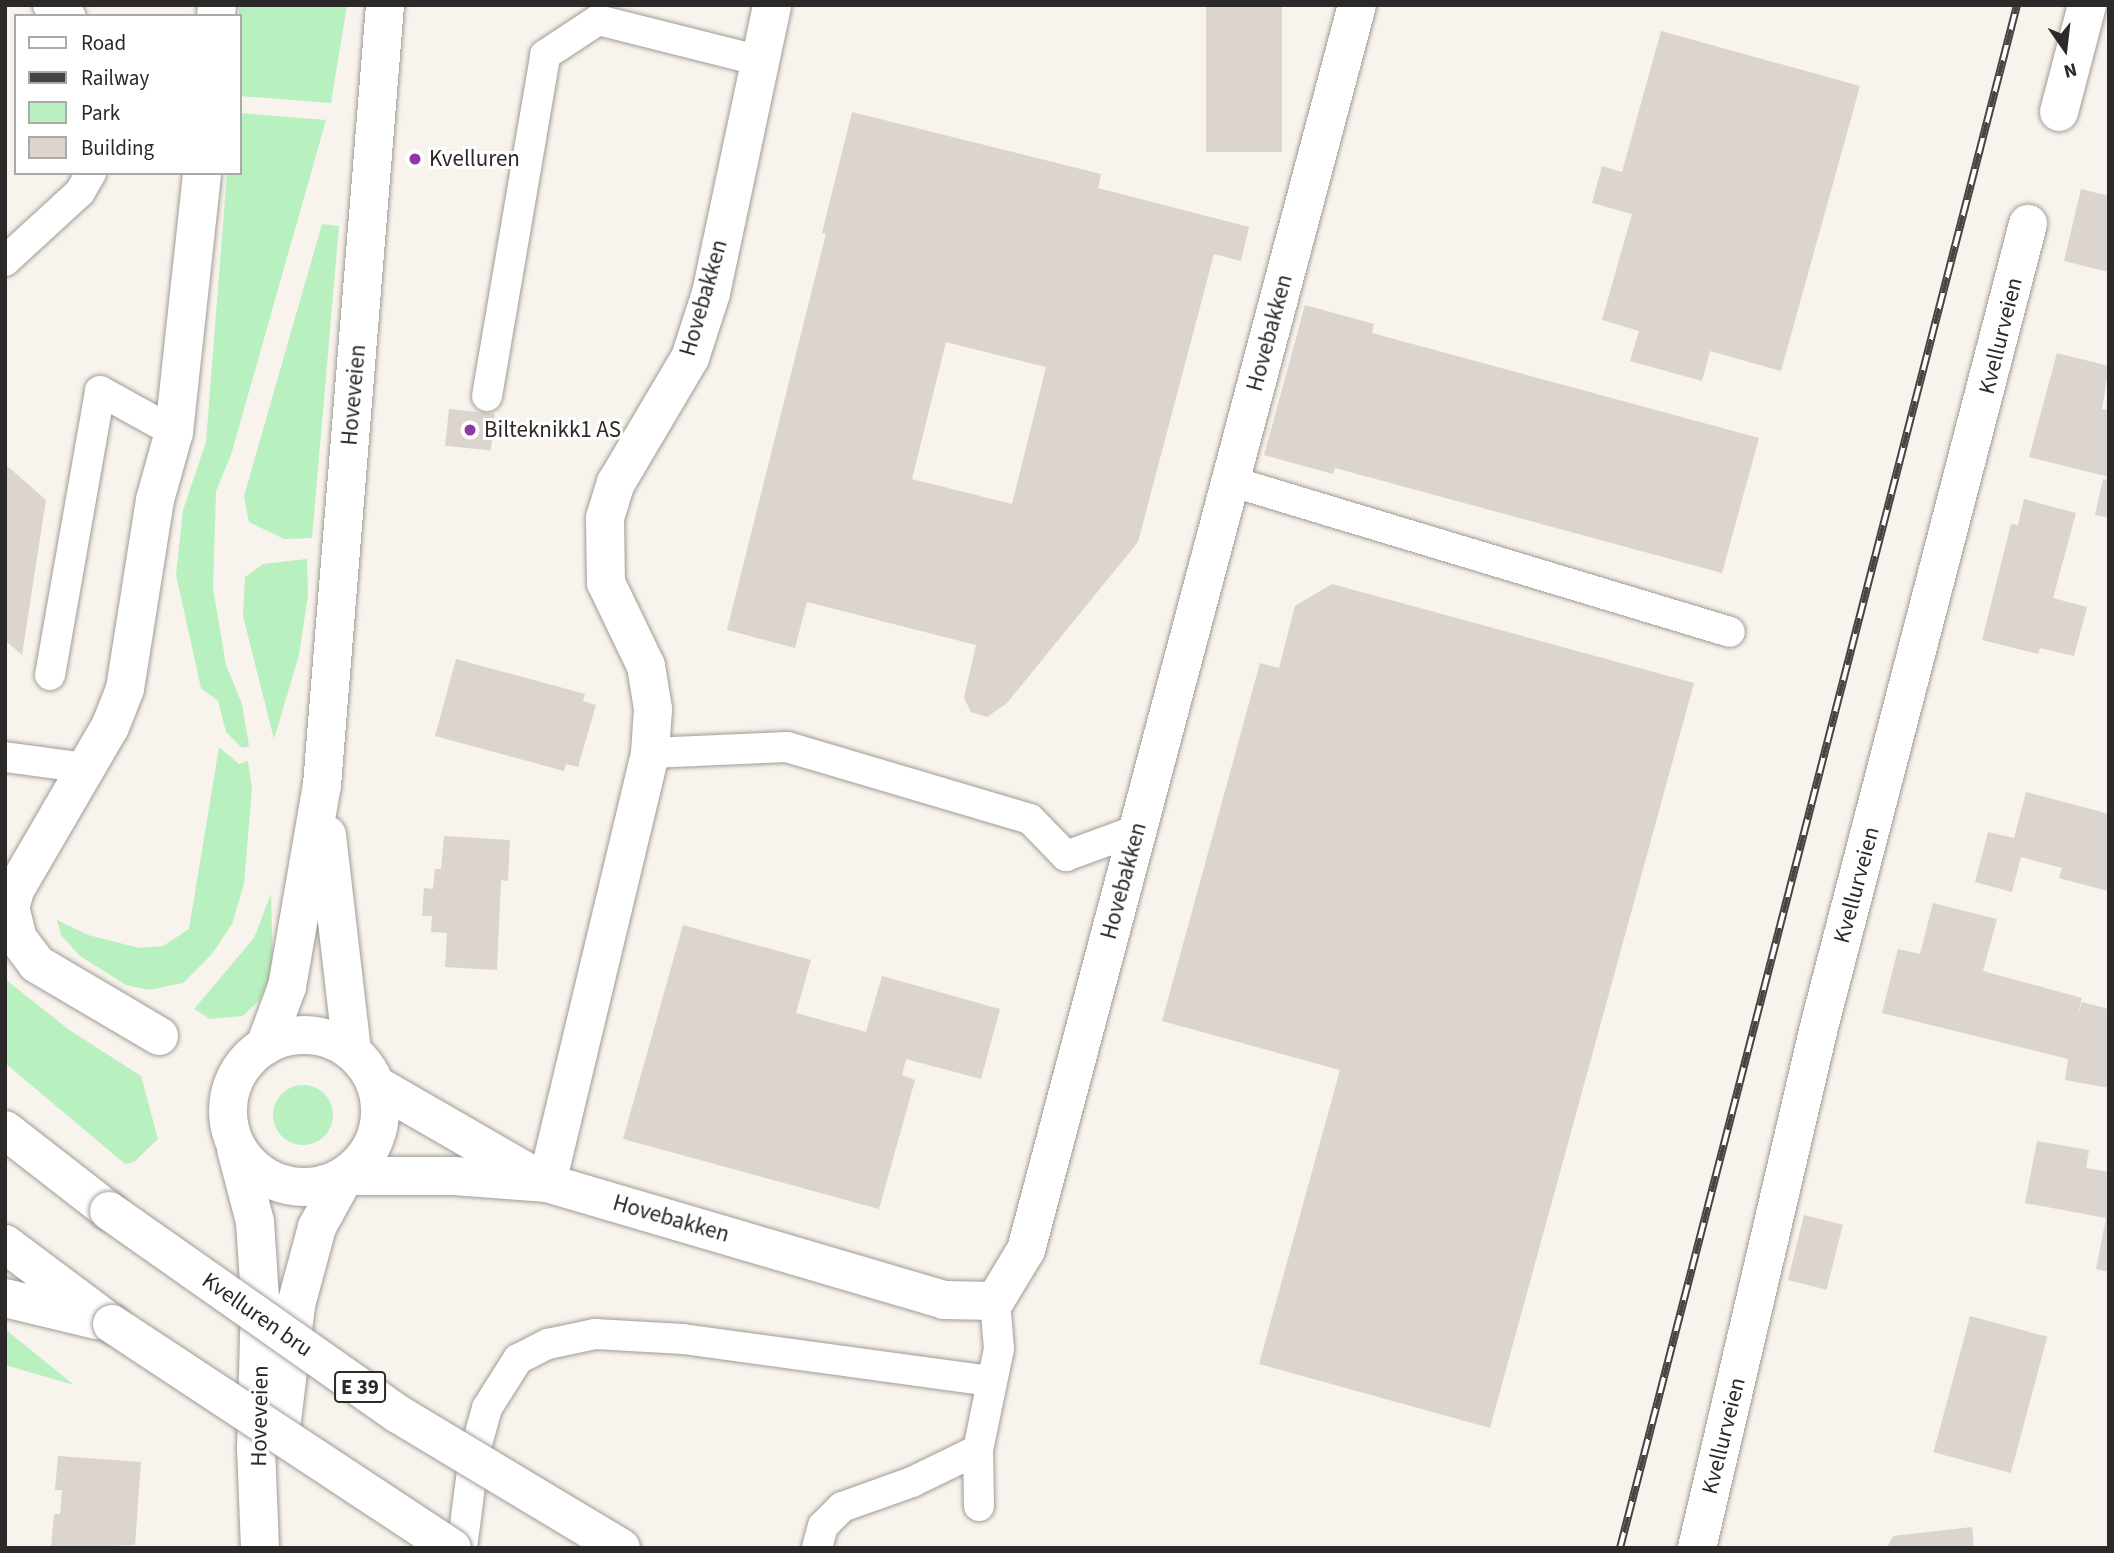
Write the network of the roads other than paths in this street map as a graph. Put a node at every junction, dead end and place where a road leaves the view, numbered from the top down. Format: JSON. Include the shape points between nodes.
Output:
{"nodes":[{"id":1,"x":48,"y":5,"type":"edge"},
{"id":2,"x":385,"y":5,"type":"edge"},
{"id":3,"x":772,"y":5,"type":"edge"},
{"id":4,"x":1357,"y":5,"type":"edge"},
{"id":5,"x":2087,"y":5,"type":"edge"},
{"id":6,"x":67,"y":14,"type":"edge"},
{"id":7,"x":757,"y":60,"type":"junction"},
{"id":8,"x":2059,"y":112,"type":"dead end"},
{"id":9,"x":90,"y":175,"type":"edge"},
{"id":10,"x":202,"y":175,"type":"edge"},
{"id":11,"x":2028,"y":224,"type":"dead end"},
{"id":12,"x":5,"y":261,"type":"edge"},
{"id":13,"x":487,"y":396,"type":"dead end"},
{"id":14,"x":174,"y":432,"type":"junction"},
{"id":15,"x":1230,"y":481,"type":"junction"},
{"id":16,"x":1730,"y":632,"type":"dead end"},
{"id":17,"x":50,"y":675,"type":"dead end"},
{"id":18,"x":650,"y":753,"type":"junction"},
{"id":19,"x":5,"y":757,"type":"edge"},
{"id":20,"x":86,"y":768,"type":"junction"},
{"id":21,"x":322,"y":785,"type":"junction"},
{"id":22,"x":1137,"y":830,"type":"junction"},
{"id":23,"x":159,"y":1036,"type":"dead end"},
{"id":24,"x":265,"y":1046,"type":"junction"},
{"id":25,"x":352,"y":1052,"type":"junction"},
{"id":26,"x":376,"y":1084,"type":"junction"},
{"id":27,"x":5,"y":1130,"type":"edge"},
{"id":28,"x":235,"y":1143,"type":"junction"},
{"id":29,"x":345,"y":1177,"type":"junction"},
{"id":30,"x":547,"y":1183,"type":"junction"},
{"id":31,"x":5,"y":1244,"type":"edge"},
{"id":32,"x":5,"y":1298,"type":"edge"},
{"id":33,"x":995,"y":1301,"type":"junction"},
{"id":34,"x":112,"y":1324,"type":"junction"},
{"id":35,"x":989,"y":1381,"type":"junction"},
{"id":36,"x":978,"y":1450,"type":"junction"},
{"id":37,"x":979,"y":1506,"type":"dead end"},
{"id":38,"x":261,"y":1535,"type":"edge"},
{"id":39,"x":452,"y":1548,"type":"edge"},
{"id":40,"x":462,"y":1548,"type":"edge"},
{"id":41,"x":621,"y":1548,"type":"edge"},
{"id":42,"x":817,"y":1548,"type":"edge"},
{"id":43,"x":1697,"y":1548,"type":"edge"}],
"edges":[{"from":1,"to":6,"type":"lane"},
{"from":2,"to":21,"type":"main road","name":"Hoveveien"},
{"from":3,"to":7,"type":"main road","name":"Hovebakken"},
{"from":4,"to":15,"type":"main road","name":"Hovebakken"},
{"from":5,"to":8,"type":"main road"},
{"from":7,"to":13,"type":"lane","via":[[598,20],[545,55]]},
{"from":7,"to":18,"type":"main road","name":"Hovebakken","via":[[711,293],[690,358],[616,483],[605,518],[606,583],[646,666],[653,709]]},
{"from":9,"to":12,"type":"lane","via":[[80,192]]},
{"from":10,"to":14,"type":"main road"},
{"from":11,"to":43,"type":"main road","name":"Kvellurveien","via":[[1819,1027]]},
{"from":14,"to":17,"type":"lane","via":[[100,391]]},
{"from":14,"to":20,"type":"main road","via":[[155,500],[125,689]]},
{"from":15,"to":16,"type":"lane"},
{"from":15,"to":22,"type":"main road","name":"Hovebakken"},
{"from":18,"to":22,"type":"lane","via":[[788,747],[1030,819],[1066,856]]},
{"from":18,"to":30,"type":"main road","name":"Hovebakken"},
{"from":19,"to":20,"type":"lane"},
{"from":20,"to":23,"type":"main road","via":[[15,890],[10,908],[18,939],[55,978]]},
{"from":21,"to":24,"type":"main road","name":"Hoveveien","via":[[287,987]]},
{"from":21,"to":25,"type":"main road","name":"Hoveveien","via":[[336,948]]},
{"from":22,"to":33,"type":"main road","name":"Hovebakken","via":[[1026,1250]]},
{"from":24,"to":25,"type":"main road","via":[[296,1035],[326,1038]]},
{"from":24,"to":28,"type":"main road","via":[[245,1063],[231,1085],[227,1111]]},
{"from":25,"to":26,"type":"main road"},
{"from":26,"to":29,"type":"main road","via":[[379,1129],[367,1156]]},
{"from":26,"to":30,"type":"main road","name":"Hovebakken"},
{"from":27,"to":41,"type":"main road","name":"Kvelluren bru","number":"E 39","bridge":true,"via":[[109,1211],[398,1414]]},
{"from":28,"to":29,"type":"main road","via":[[254,1170],[277,1183],[310,1188]]},
{"from":28,"to":38,"type":"main road","name":"Hoveveien","via":[[255,1222],[262,1365],[256,1448]]},
{"from":29,"to":30,"type":"main road","name":"Hovebakken","via":[[454,1176]]},
{"from":29,"to":38,"type":"main road","name":"Hoveveien","via":[[317,1227],[296,1305],[278,1455]]},
{"from":30,"to":33,"type":"main road","name":"Hovebakken","via":[[944,1300]]},
{"from":31,"to":34,"type":"main road"},
{"from":32,"to":34,"type":"main road"},
{"from":33,"to":35,"type":"lane","via":[[999,1349]]},
{"from":34,"to":39,"type":"main road","bridge":true},
{"from":35,"to":36,"type":"lane"},
{"from":35,"to":40,"type":"lane","via":[[683,1339],[595,1334],[548,1344],[518,1359],[487,1408],[474,1455]]},
{"from":36,"to":37,"type":"lane"},
{"from":36,"to":42,"type":"lane","via":[[912,1482],[842,1507],[823,1527]]}]}
